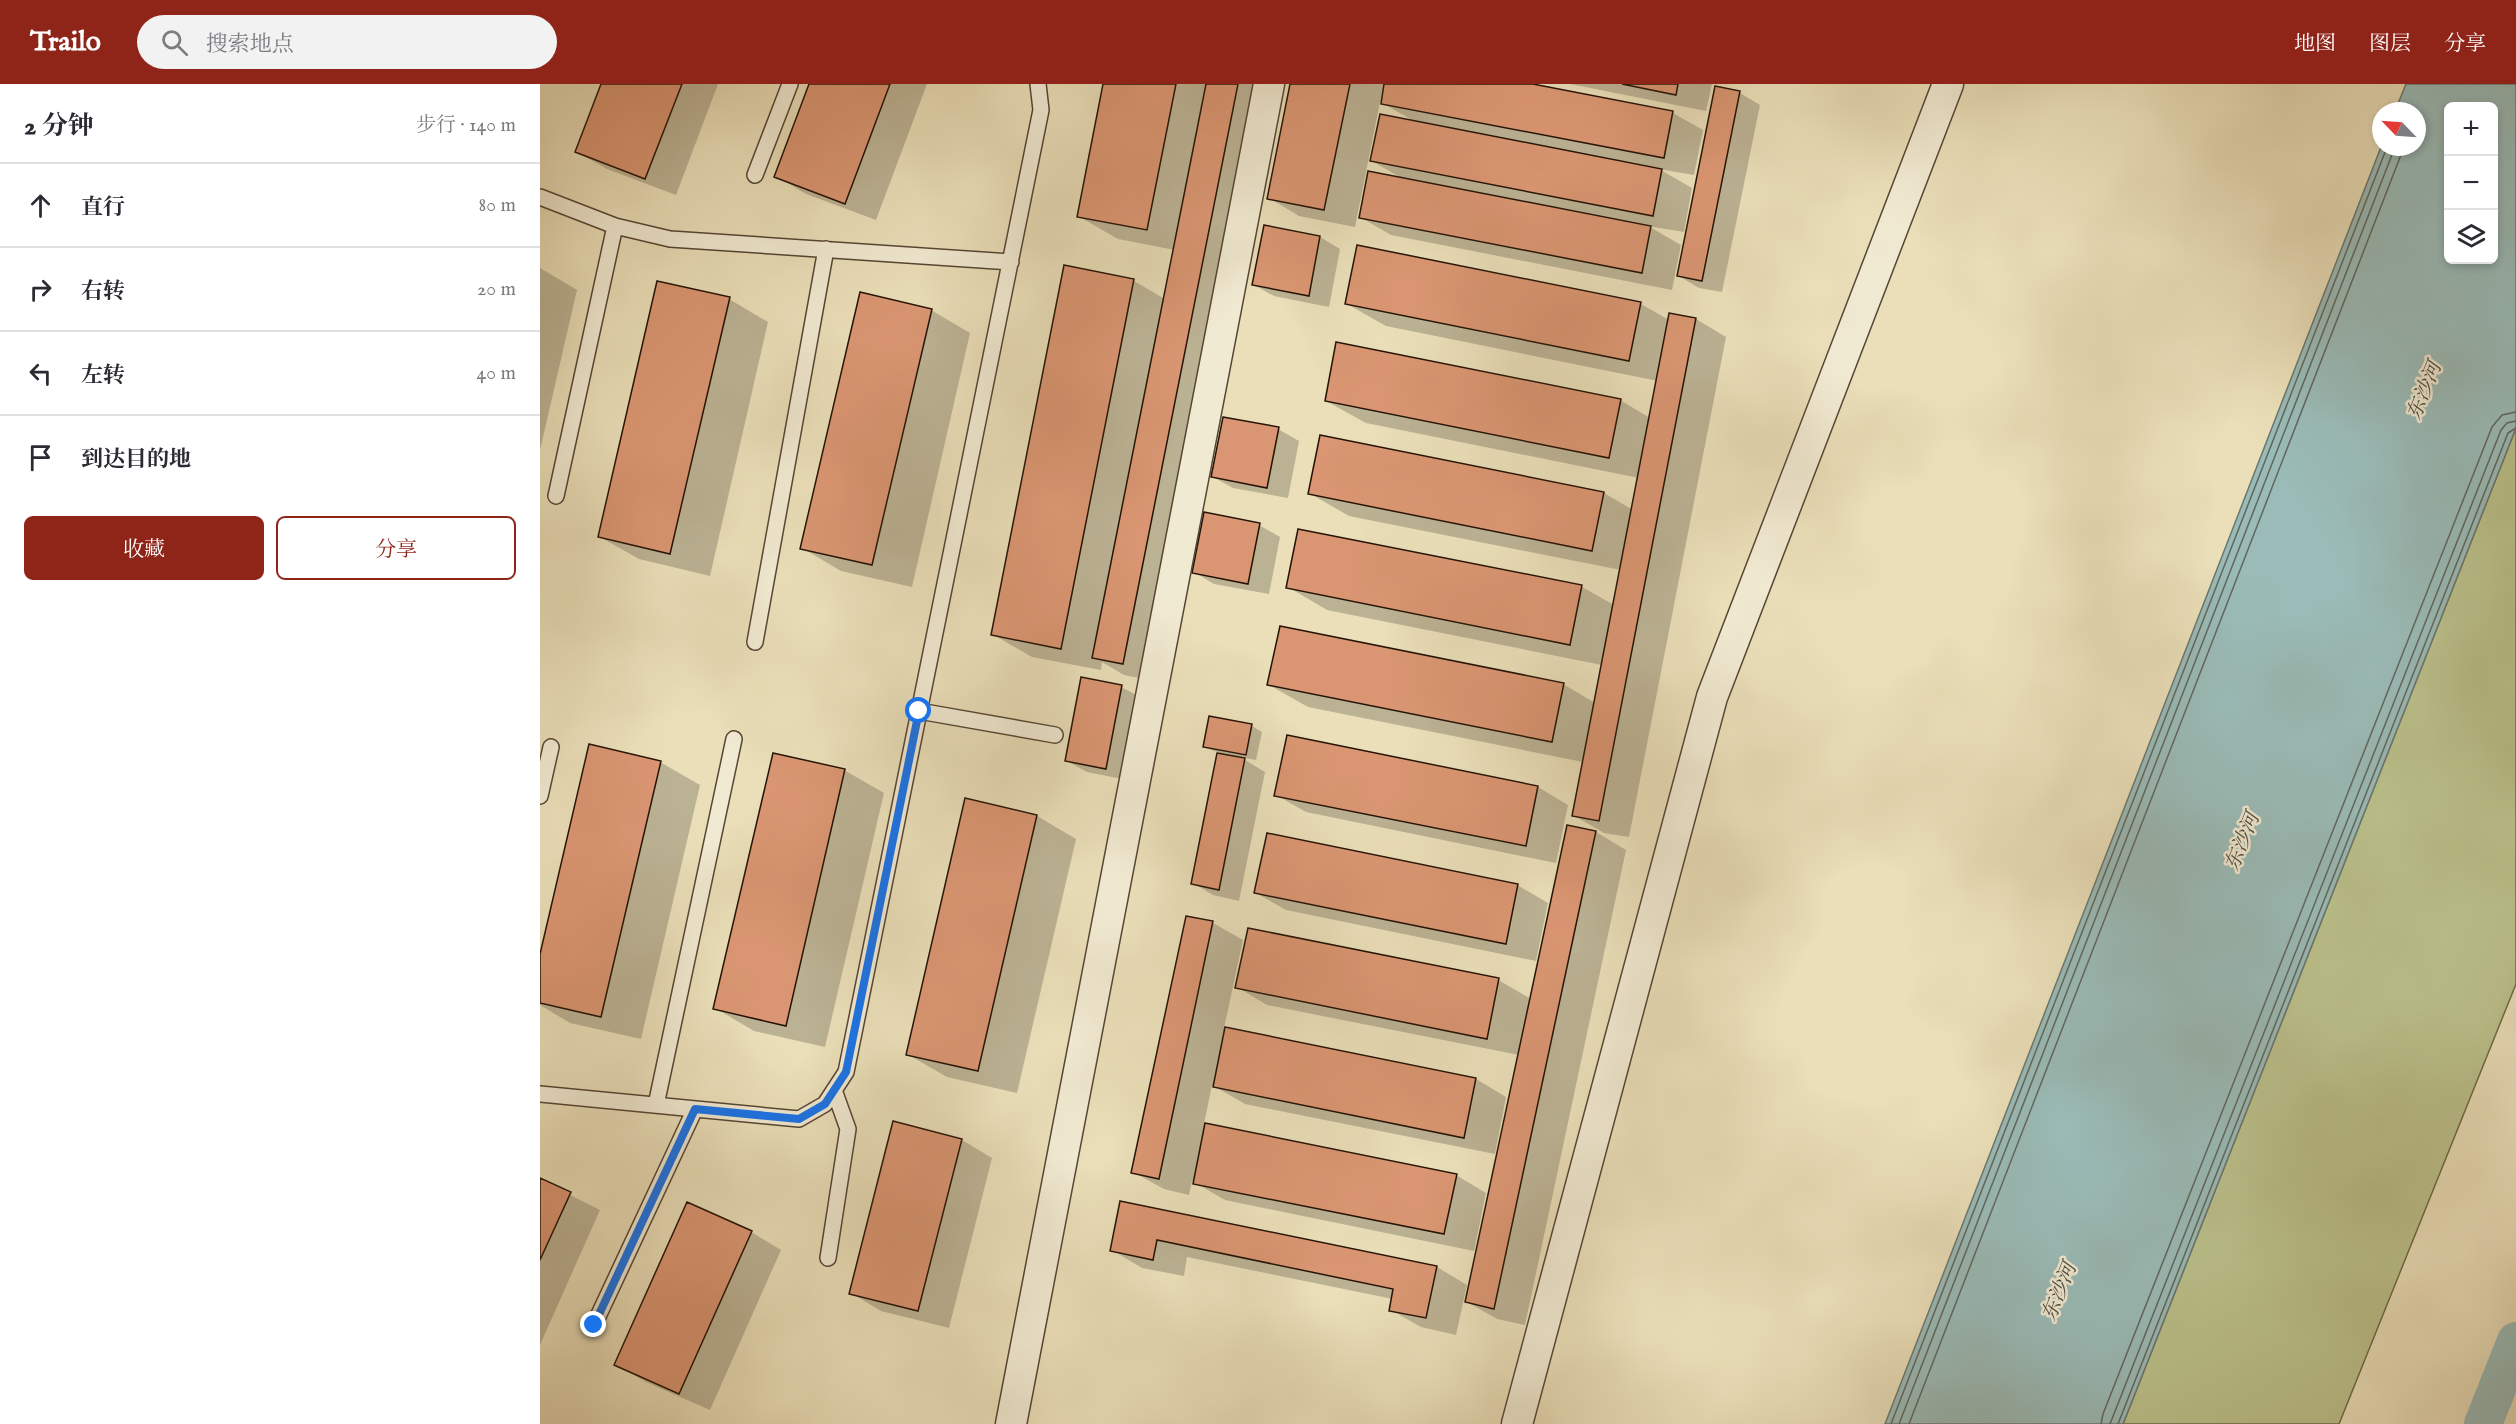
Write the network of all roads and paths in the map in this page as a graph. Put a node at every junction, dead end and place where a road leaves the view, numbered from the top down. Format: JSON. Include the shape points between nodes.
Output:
{"nodes":[{"id":1,"x":790,"y":84,"type":"edge"},
{"id":2,"x":1038,"y":84,"type":"edge"},
{"id":3,"x":1269,"y":84,"type":"edge"},
{"id":4,"x":1948,"y":84,"type":"edge"},
{"id":5,"x":755,"y":175,"type":"dead end"},
{"id":6,"x":540,"y":197,"type":"edge"},
{"id":7,"x":615,"y":226,"type":"junction"},
{"id":8,"x":826,"y":249,"type":"junction"},
{"id":9,"x":1011,"y":262,"type":"junction"},
{"id":10,"x":556,"y":496,"type":"dead end"},
{"id":11,"x":755,"y":642,"type":"dead end"},
{"id":12,"x":919,"y":711,"type":"junction"},
{"id":13,"x":1055,"y":735,"type":"dead end"},
{"id":14,"x":734,"y":739,"type":"dead end"},
{"id":15,"x":551,"y":747,"type":"dead end"},
{"id":16,"x":540,"y":796,"type":"edge"},
{"id":17,"x":834,"y":1090,"type":"junction"},
{"id":18,"x":540,"y":1094,"type":"edge"},
{"id":19,"x":656,"y":1105,"type":"junction"},
{"id":20,"x":695,"y":1109,"type":"junction"},
{"id":21,"x":828,"y":1258,"type":"dead end"},
{"id":22,"x":594,"y":1325,"type":"dead end"},
{"id":23,"x":1011,"y":1424,"type":"edge"},
{"id":24,"x":1517,"y":1424,"type":"edge"}],
"edges":[{"from":1,"to":5,"type":"lane"},
{"from":2,"to":9,"type":"lane","via":[[1041,110]]},
{"from":3,"to":23,"type":"street"},
{"from":4,"to":24,"type":"street","via":[[1712,697]]},
{"from":6,"to":7,"type":"lane"},
{"from":7,"to":8,"type":"lane","via":[[670,239]]},
{"from":7,"to":10,"type":"lane"},
{"from":8,"to":9,"type":"lane"},
{"from":8,"to":11,"type":"lane"},
{"from":9,"to":12,"type":"lane"},
{"from":12,"to":13,"type":"lane"},
{"from":12,"to":17,"type":"lane","via":[[846,1072]]},
{"from":14,"to":19,"type":"lane"},
{"from":15,"to":16,"type":"lane"},
{"from":17,"to":20,"type":"lane","via":[[825,1104],[799,1119]]},
{"from":17,"to":21,"type":"lane","via":[[848,1129]]},
{"from":18,"to":19,"type":"lane"},
{"from":19,"to":20,"type":"lane"},
{"from":20,"to":22,"type":"lane"}]}
